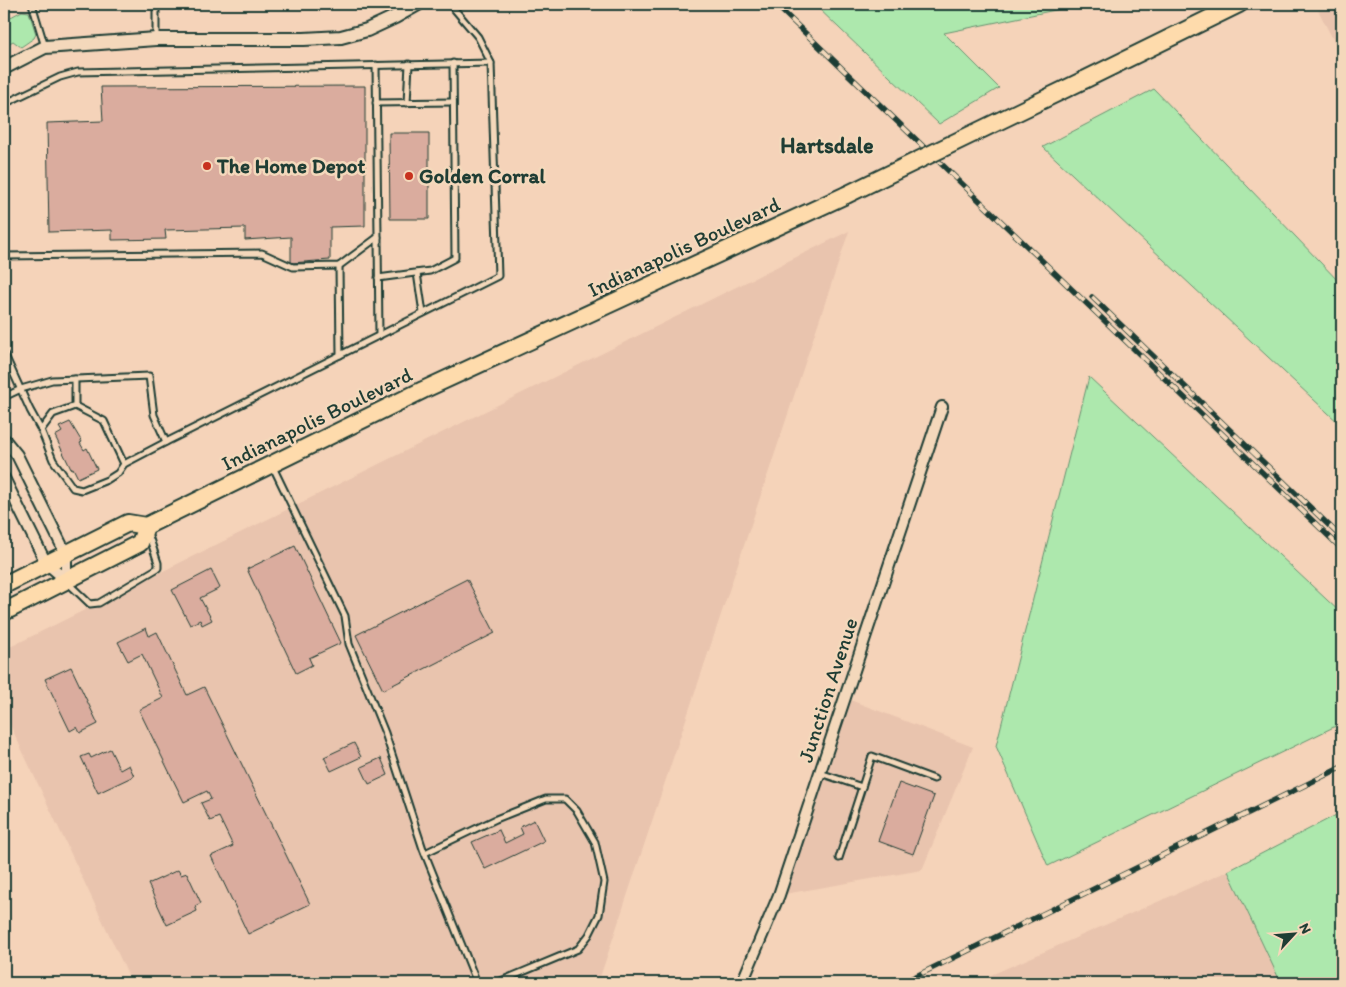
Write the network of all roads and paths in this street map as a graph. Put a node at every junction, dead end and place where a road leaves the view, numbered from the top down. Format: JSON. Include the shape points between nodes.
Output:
{"nodes":[{"id":1,"x":32,"y":4,"type":"edge"},
{"id":2,"x":156,"y":4,"type":"edge"},
{"id":3,"x":418,"y":4,"type":"edge"},
{"id":4,"x":450,"y":4,"type":"edge"},
{"id":5,"x":1239,"y":4,"type":"edge"},
{"id":6,"x":156,"y":39,"type":"junction"},
{"id":7,"x":45,"y":47,"type":"junction"},
{"id":8,"x":491,"y":62,"type":"junction"},
{"id":9,"x":410,"y":64,"type":"junction"},
{"id":10,"x":453,"y":64,"type":"junction"},
{"id":11,"x":376,"y":65,"type":"junction"},
{"id":12,"x":4,"y":68,"type":"edge"},
{"id":13,"x":453,"y":102,"type":"junction"},
{"id":14,"x":376,"y":103,"type":"junction"},
{"id":15,"x":407,"y":103,"type":"junction"},
{"id":16,"x":4,"y":104,"type":"edge"},
{"id":17,"x":378,"y":237,"type":"junction"},
{"id":18,"x":4,"y":256,"type":"edge"},
{"id":19,"x":339,"y":266,"type":"junction"},
{"id":20,"x":417,"y":273,"type":"junction"},
{"id":21,"x":378,"y":278,"type":"junction"},
{"id":22,"x":423,"y":313,"type":"junction"},
{"id":23,"x":379,"y":336,"type":"junction"},
{"id":24,"x":4,"y":353,"type":"edge"},
{"id":25,"x":340,"y":355,"type":"junction"},
{"id":26,"x":75,"y":379,"type":"junction"},
{"id":27,"x":21,"y":389,"type":"junction"},
{"id":28,"x":4,"y":397,"type":"edge"},
{"id":29,"x":75,"y":406,"type":"junction"},
{"id":30,"x":942,"y":407,"type":"dead end"},
{"id":31,"x":41,"y":430,"type":"junction"},
{"id":32,"x":4,"y":439,"type":"edge"},
{"id":33,"x":166,"y":442,"type":"junction"},
{"id":34,"x":124,"y":464,"type":"junction"},
{"id":35,"x":271,"y":464,"type":"junction"},
{"id":36,"x":4,"y":478,"type":"edge"},
{"id":37,"x":146,"y":526,"type":"junction"},
{"id":38,"x":66,"y":554,"type":"junction"},
{"id":39,"x":46,"y":563,"type":"junction"},
{"id":40,"x":66,"y":580,"type":"junction"},
{"id":41,"x":4,"y":585,"type":"edge"},
{"id":42,"x":4,"y":612,"type":"edge"},
{"id":43,"x":820,"y":773,"type":"junction"},
{"id":44,"x":934,"y":779,"type":"dead end"},
{"id":45,"x":862,"y":787,"type":"junction"},
{"id":46,"x":425,"y":854,"type":"junction"},
{"id":47,"x":839,"y":858,"type":"dead end"},
{"id":48,"x":477,"y":983,"type":"edge"},
{"id":49,"x":496,"y":983,"type":"edge"},
{"id":50,"x":742,"y":983,"type":"edge"}],
"edges":[{"from":1,"to":7,"type":"lane"},
{"from":2,"to":6,"type":"lane"},
{"from":3,"to":6,"type":"street","via":[[367,30],[341,37]]},
{"from":4,"to":8,"type":"lane","via":[[478,37]]},
{"from":5,"to":35,"type":"highway","name":"Indianapolis Boulevard","bridge":true,"via":[[846,195]]},
{"from":6,"to":7,"type":"street"},
{"from":7,"to":12,"type":"street"},
{"from":8,"to":10,"type":"lane"},
{"from":8,"to":22,"type":"lane","via":[[498,276]]},
{"from":9,"to":10,"type":"lane"},
{"from":9,"to":11,"type":"lane"},
{"from":9,"to":15,"type":"lane"},
{"from":10,"to":13,"type":"lane"},
{"from":11,"to":14,"type":"lane"},
{"from":11,"to":16,"type":"lane","via":[[78,72],[60,76]]},
{"from":13,"to":15,"type":"lane"},
{"from":13,"to":20,"type":"lane","via":[[455,258],[430,271]]},
{"from":14,"to":15,"type":"lane"},
{"from":14,"to":17,"type":"lane"},
{"from":17,"to":19,"type":"lane"},
{"from":17,"to":21,"type":"lane"},
{"from":18,"to":19,"type":"lane","via":[[262,253],[293,267]]},
{"from":19,"to":25,"type":"lane"},
{"from":20,"to":21,"type":"lane"},
{"from":20,"to":22,"type":"lane"},
{"from":21,"to":23,"type":"lane"},
{"from":22,"to":23,"type":"lane"},
{"from":23,"to":25,"type":"lane"},
{"from":24,"to":27,"type":"lane"},
{"from":25,"to":33,"type":"lane"},
{"from":26,"to":27,"type":"lane","via":[[52,380]]},
{"from":26,"to":29,"type":"lane"},
{"from":26,"to":33,"type":"lane","via":[[149,376],[154,415]]},
{"from":27,"to":28,"type":"lane"},
{"from":27,"to":31,"type":"lane"},
{"from":29,"to":31,"type":"lane","via":[[53,414]]},
{"from":29,"to":34,"type":"lane","via":[[104,421]]},
{"from":30,"to":43,"type":"street","name":"Junction Avenue"},
{"from":31,"to":34,"type":"lane","via":[[53,460],[73,488],[82,490],[107,480]]},
{"from":32,"to":38,"type":"street","via":[[17,455]]},
{"from":33,"to":34,"type":"lane"},
{"from":35,"to":37,"type":"highway","name":"Indianapolis Boulevard"},
{"from":35,"to":46,"type":"lane","via":[[345,616],[349,644],[385,733]]},
{"from":36,"to":39,"type":"street"},
{"from":37,"to":38,"type":"highway","name":"Indianapolis Boulevard","via":[[128,523]]},
{"from":37,"to":40,"type":"highway","via":[[140,543]]},
{"from":37,"to":40,"type":"lane","via":[[158,568],[90,604]]},
{"from":38,"to":39,"type":"highway","name":"Indianapolis Boulevard"},
{"from":38,"to":40,"type":"street"},
{"from":39,"to":40,"type":"street"},
{"from":39,"to":41,"type":"highway","name":"Indianapolis Boulevard"},
{"from":40,"to":42,"type":"highway"},
{"from":43,"to":45,"type":"lane"},
{"from":43,"to":50,"type":"street","name":"Junction Avenue","via":[[779,895]]},
{"from":44,"to":45,"type":"lane","via":[[872,756]]},
{"from":45,"to":47,"type":"lane"},
{"from":46,"to":48,"type":"lane"},
{"from":46,"to":49,"type":"lane","via":[[496,819],[546,800],[565,799],[577,811],[595,842],[604,882],[598,915],[589,935],[578,949]]}]}
